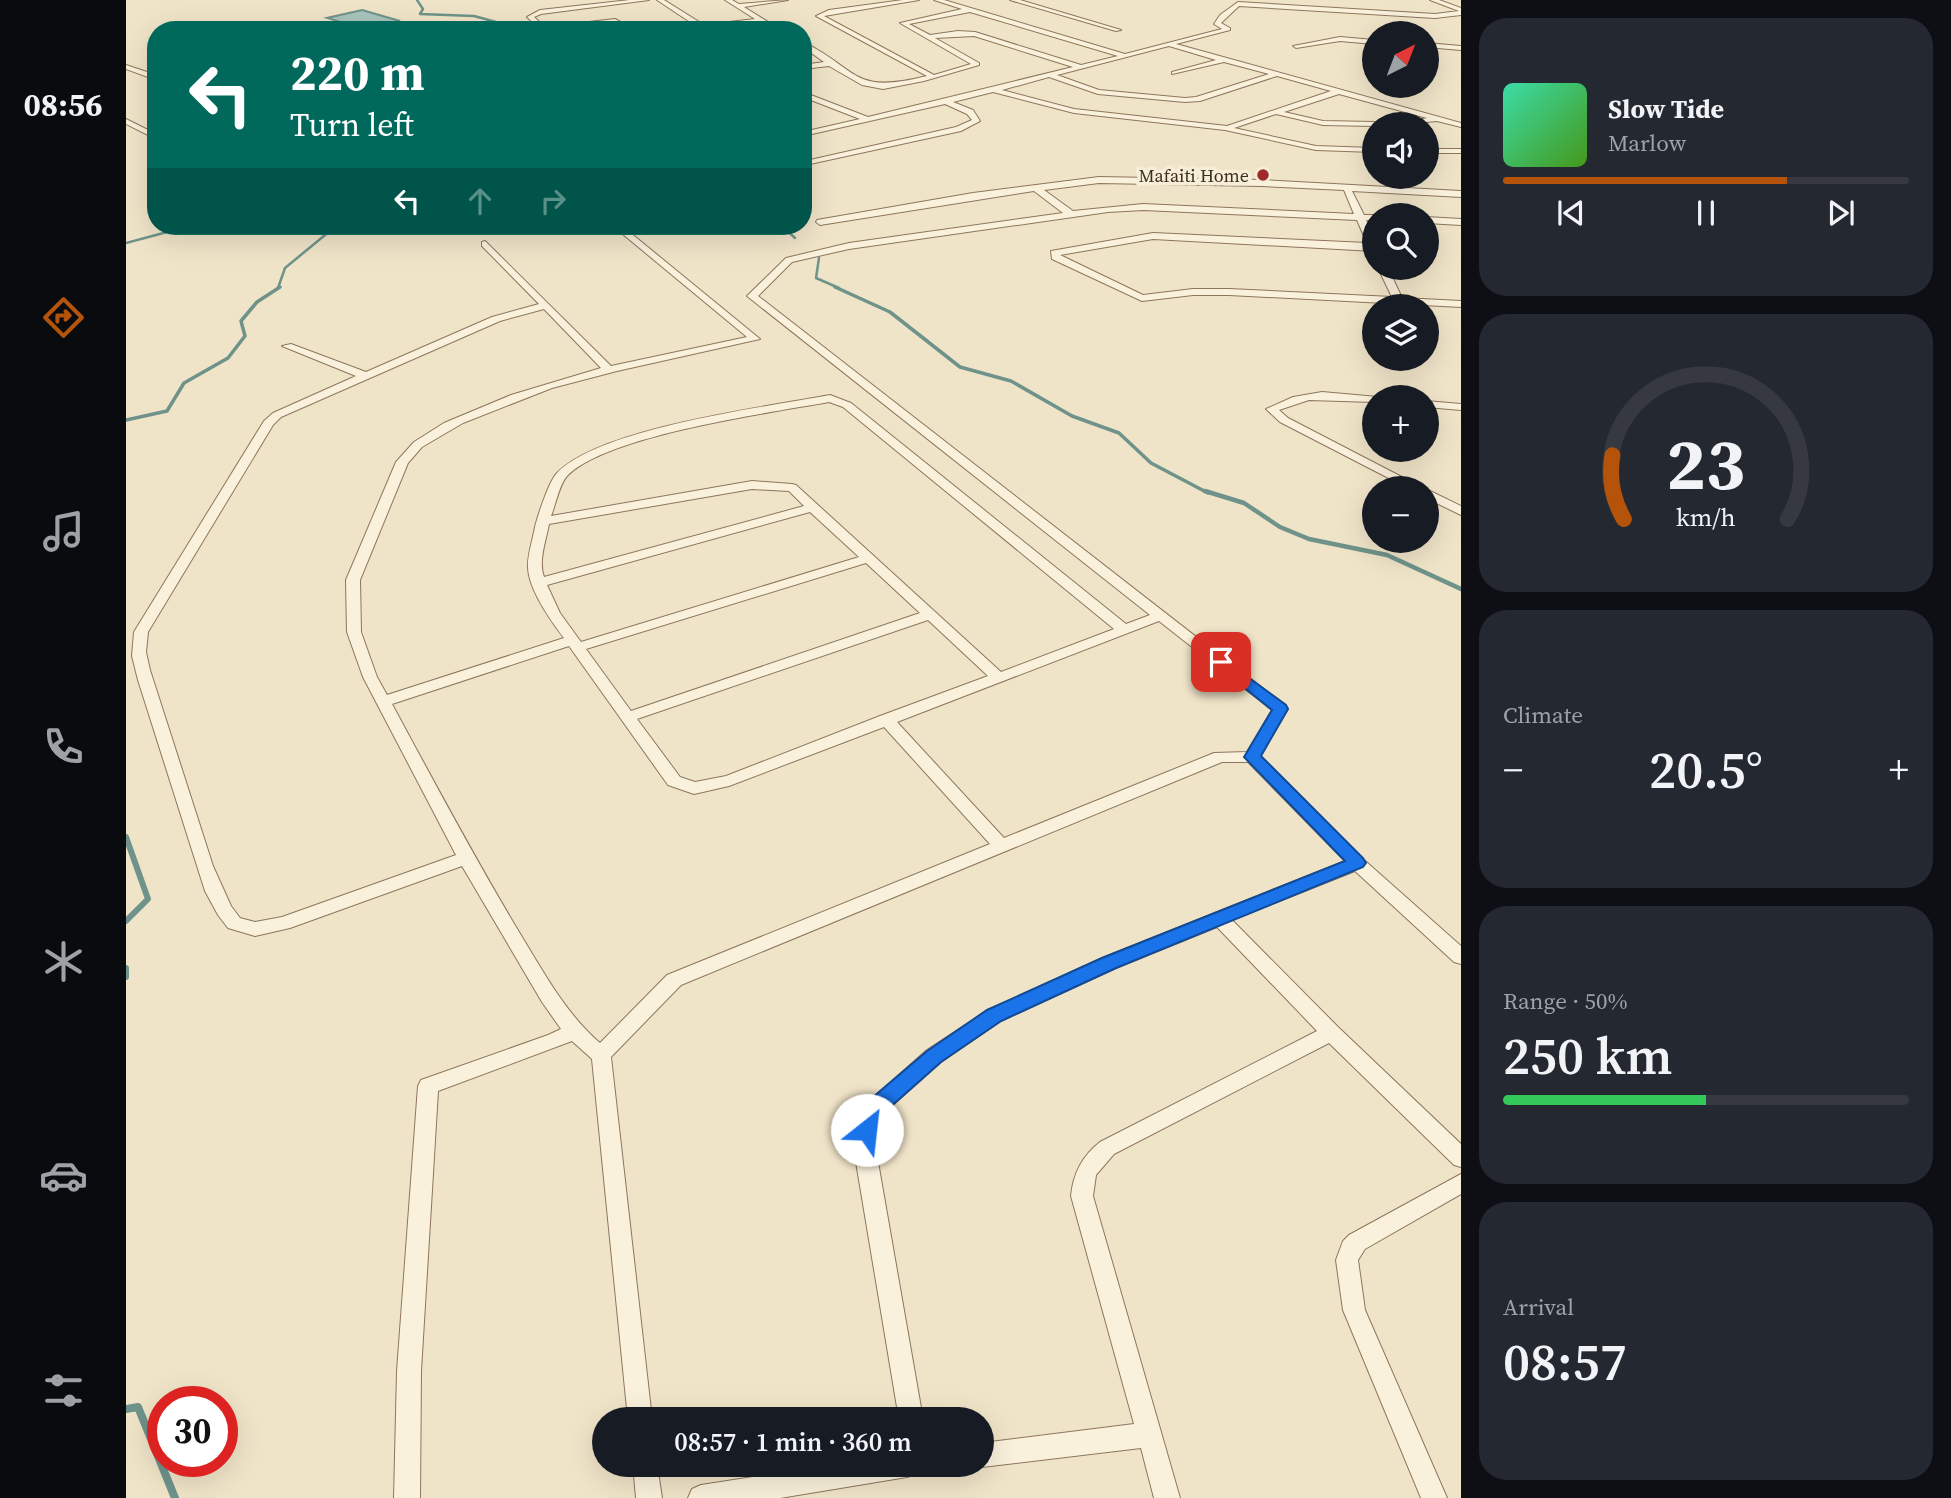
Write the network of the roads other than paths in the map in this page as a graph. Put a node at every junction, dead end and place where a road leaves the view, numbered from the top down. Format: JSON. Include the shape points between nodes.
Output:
{"nodes":[{"id":1,"x":646,"y":0,"type":"edge"},
{"id":2,"x":660,"y":0,"type":"edge"},
{"id":3,"x":728,"y":0,"type":"edge"},
{"id":4,"x":785,"y":0,"type":"edge"},
{"id":5,"x":916,"y":0,"type":"edge"},
{"id":6,"x":937,"y":0,"type":"edge"},
{"id":7,"x":1013,"y":0,"type":"edge"},
{"id":8,"x":1433,"y":0,"type":"edge"},
{"id":9,"x":549,"y":2,"type":"dead end"},
{"id":10,"x":737,"y":5,"type":"junction"},
{"id":11,"x":559,"y":10,"type":"junction"},
{"id":12,"x":969,"y":10,"type":"junction"},
{"id":13,"x":1461,"y":12,"type":"edge"},
{"id":14,"x":760,"y":20,"type":"joint"},
{"id":15,"x":535,"y":21,"type":"edge"},
{"id":16,"x":694,"y":21,"type":"edge"},
{"id":17,"x":753,"y":21,"type":"edge"},
{"id":18,"x":1105,"y":33,"type":"dead end"},
{"id":19,"x":1095,"y":36,"type":"dead end"},
{"id":20,"x":930,"y":37,"type":"junction"},
{"id":21,"x":1362,"y":40,"type":"edge"},
{"id":22,"x":1074,"y":41,"type":"junction"},
{"id":23,"x":1169,"y":44,"type":"junction"},
{"id":24,"x":1296,"y":46,"type":"dead end"},
{"id":25,"x":1439,"y":47,"type":"edge"},
{"id":26,"x":1461,"y":48,"type":"edge"},
{"id":27,"x":812,"y":50,"type":"edge"},
{"id":28,"x":1125,"y":55,"type":"junction"},
{"id":29,"x":1225,"y":59,"type":"junction"},
{"id":30,"x":833,"y":63,"type":"junction"},
{"id":31,"x":812,"y":66,"type":"edge"},
{"id":32,"x":126,"y":67,"type":"edge"},
{"id":33,"x":1080,"y":67,"type":"junction"},
{"id":34,"x":1174,"y":73,"type":"dead end"},
{"id":35,"x":1278,"y":74,"type":"junction"},
{"id":36,"x":147,"y":75,"type":"edge"},
{"id":37,"x":1049,"y":75,"type":"junction"},
{"id":38,"x":931,"y":76,"type":"junction"},
{"id":39,"x":992,"y":90,"type":"junction"},
{"id":40,"x":1339,"y":91,"type":"junction"},
{"id":41,"x":812,"y":98,"type":"edge"},
{"id":42,"x":823,"y":102,"type":"junction"},
{"id":43,"x":946,"y":102,"type":"junction"},
{"id":44,"x":812,"y":104,"type":"edge"},
{"id":45,"x":1274,"y":111,"type":"junction"},
{"id":46,"x":1412,"y":112,"type":"edge"},
{"id":47,"x":869,"y":120,"type":"junction"},
{"id":48,"x":1439,"y":120,"type":"edge"},
{"id":49,"x":126,"y":121,"type":"edge"},
{"id":50,"x":1362,"y":124,"type":"edge"},
{"id":51,"x":1461,"y":125,"type":"edge"},
{"id":52,"x":1227,"y":128,"type":"junction"},
{"id":53,"x":147,"y":132,"type":"edge"},
{"id":54,"x":812,"y":132,"type":"edge"},
{"id":55,"x":1362,"y":150,"type":"edge"},
{"id":56,"x":1439,"y":151,"type":"edge"},
{"id":57,"x":1461,"y":151,"type":"edge"},
{"id":58,"x":813,"y":162,"type":"dead end"},
{"id":59,"x":1036,"y":188,"type":"junction"},
{"id":60,"x":1348,"y":188,"type":"junction"},
{"id":61,"x":1461,"y":194,"type":"edge"},
{"id":62,"x":1362,"y":209,"type":"edge"},
{"id":63,"x":1072,"y":215,"type":"junction"},
{"id":64,"x":1362,"y":218,"type":"edge"},
{"id":65,"x":1439,"y":221,"type":"edge"},
{"id":66,"x":1457,"y":222,"type":"edge"},
{"id":67,"x":829,"y":229,"type":"dead end"},
{"id":68,"x":1461,"y":234,"type":"edge"},
{"id":69,"x":628,"y":235,"type":"edge"},
{"id":70,"x":838,"y":236,"type":"dead end"},
{"id":71,"x":485,"y":244,"type":"dead end"},
{"id":72,"x":849,"y":246,"type":"junction"},
{"id":73,"x":1362,"y":246,"type":"edge"},
{"id":74,"x":1362,"y":298,"type":"edge"},
{"id":75,"x":1439,"y":303,"type":"edge"},
{"id":76,"x":1461,"y":304,"type":"edge"},
{"id":77,"x":544,"y":306,"type":"junction"},
{"id":78,"x":287,"y":346,"type":"dead end"},
{"id":79,"x":608,"y":369,"type":"junction"},
{"id":80,"x":363,"y":376,"type":"junction"},
{"id":81,"x":1362,"y":398,"type":"edge"},
{"id":82,"x":1439,"y":405,"type":"edge"},
{"id":83,"x":1461,"y":407,"type":"edge"},
{"id":84,"x":1362,"y":460,"type":"edge"},
{"id":85,"x":1366,"y":462,"type":"edge"},
{"id":86,"x":1394,"y":476,"type":"edge"},
{"id":87,"x":1439,"y":500,"type":"edge"},
{"id":88,"x":813,"y":508,"type":"junction"},
{"id":89,"x":1461,"y":511,"type":"edge"},
{"id":90,"x":543,"y":521,"type":"junction"},
{"id":91,"x":869,"y":558,"type":"junction"},
{"id":92,"x":540,"y":583,"type":"junction"},
{"id":93,"x":929,"y":615,"type":"junction"},
{"id":94,"x":1162,"y":615,"type":"junction"},
{"id":95,"x":1123,"y":629,"type":"junction"},
{"id":96,"x":575,"y":644,"type":"junction"},
{"id":97,"x":999,"y":678,"type":"junction"},
{"id":98,"x":384,"y":701,"type":"junction"},
{"id":99,"x":628,"y":717,"type":"junction"},
{"id":100,"x":885,"y":719,"type":"junction"},
{"id":101,"x":1252,"y":757,"type":"junction"},
{"id":102,"x":1001,"y":846,"type":"junction"},
{"id":103,"x":466,"y":858,"type":"junction"},
{"id":104,"x":1357,"y":863,"type":"junction"},
{"id":105,"x":1219,"y":918,"type":"junction"},
{"id":106,"x":1461,"y":957,"type":"edge"},
{"id":107,"x":573,"y":1031,"type":"junction"},
{"id":108,"x":1331,"y":1033,"type":"junction"},
{"id":109,"x":601,"y":1055,"type":"junction"},
{"id":110,"x":1461,"y":1158,"type":"edge"},
{"id":111,"x":1461,"y":1183,"type":"edge"},
{"id":112,"x":639,"y":1407,"type":"edge"},
{"id":113,"x":909,"y":1407,"type":"edge"},
{"id":114,"x":1149,"y":1435,"type":"junction"},
{"id":115,"x":994,"y":1454,"type":"edge"},
{"id":116,"x":646,"y":1477,"type":"edge"},
{"id":117,"x":832,"y":1477,"type":"edge"},
{"id":118,"x":407,"y":1498,"type":"edge"},
{"id":119,"x":649,"y":1498,"type":"edge"},
{"id":120,"x":701,"y":1498,"type":"edge"},
{"id":121,"x":1167,"y":1498,"type":"edge"},
{"id":122,"x":1434,"y":1498,"type":"edge"}],
"edges":[{"from":1,"to":11,"type":"street"},
{"from":2,"to":16,"type":"street"},
{"from":3,"to":10,"type":"street"},
{"from":4,"to":10,"type":"street"},
{"from":5,"to":38,"type":"street","via":[[819,16]]},
{"from":6,"to":12,"type":"street"},
{"from":7,"to":18,"type":"street","via":[[1118,30]]},
{"from":8,"to":13,"type":"street"},
{"from":9,"to":11,"type":"street"},
{"from":10,"to":14,"type":"street"},
{"from":11,"to":15,"type":"street","via":[[530,17]]},
{"from":12,"to":20,"type":"street","via":[[903,23]]},
{"from":12,"to":22,"type":"street"},
{"from":13,"to":23,"type":"street","via":[[1435,16],[1238,4],[1217,24],[1228,29]]},
{"from":14,"to":17,"type":"street"},
{"from":19,"to":22,"type":"street"},
{"from":20,"to":33,"type":"street","via":[[975,34]]},
{"from":20,"to":38,"type":"street","via":[[977,64]]},
{"from":21,"to":24,"type":"street"},
{"from":22,"to":28,"type":"street"},
{"from":23,"to":28,"type":"street"},
{"from":23,"to":29,"type":"street"},
{"from":25,"to":26,"type":"street"},
{"from":27,"to":30,"type":"street"},
{"from":28,"to":33,"type":"street"},
{"from":29,"to":34,"type":"street"},
{"from":29,"to":35,"type":"street"},
{"from":30,"to":31,"type":"street"},
{"from":30,"to":38,"type":"street","via":[[877,86]]},
{"from":32,"to":36,"type":"street"},
{"from":33,"to":37,"type":"street"},
{"from":35,"to":37,"type":"street","via":[[1185,100],[1098,92]]},
{"from":35,"to":40,"type":"street"},
{"from":37,"to":39,"type":"street"},
{"from":39,"to":43,"type":"street"},
{"from":39,"to":52,"type":"street","via":[[1074,111]]},
{"from":40,"to":45,"type":"street"},
{"from":40,"to":46,"type":"street"},
{"from":41,"to":42,"type":"street"},
{"from":42,"to":44,"type":"street"},
{"from":42,"to":47,"type":"street"},
{"from":43,"to":47,"type":"street"},
{"from":43,"to":58,"type":"street","via":[[971,112],[976,121]]},
{"from":45,"to":50,"type":"street","via":[[1323,123]]},
{"from":45,"to":52,"type":"street"},
{"from":47,"to":54,"type":"street"},
{"from":48,"to":51,"type":"street"},
{"from":49,"to":53,"type":"street"},
{"from":52,"to":55,"type":"street","via":[[1316,148]]},
{"from":56,"to":57,"type":"street"},
{"from":59,"to":60,"type":"street","via":[[1119,179]]},
{"from":59,"to":63,"type":"street"},
{"from":59,"to":67,"type":"street","via":[[820,222]]},
{"from":60,"to":61,"type":"street"},
{"from":60,"to":62,"type":"street"},
{"from":63,"to":64,"type":"street","via":[[1143,207]]},
{"from":63,"to":72,"type":"street"},
{"from":65,"to":66,"type":"street"},
{"from":66,"to":68,"type":"street"},
{"from":69,"to":79,"type":"street","via":[[755,339]]},
{"from":70,"to":72,"type":"street"},
{"from":71,"to":77,"type":"street"},
{"from":72,"to":94,"type":"street","via":[[789,260],[752,296]]},
{"from":73,"to":74,"type":"street","via":[[1153,236],[1054,253],[1057,259],[1147,299],[1193,292]]},
{"from":75,"to":76,"type":"street"},
{"from":77,"to":79,"type":"street"},
{"from":77,"to":80,"type":"street","via":[[496,319]]},
{"from":78,"to":80,"type":"street"},
{"from":79,"to":98,"type":"street","via":[[522,393],[457,421],[411,449],[353,580],[354,632]]},
{"from":80,"to":103,"type":"street","via":[[287,409],[268,423],[141,632],[139,655],[150,702],[166,738],[209,877],[234,923],[255,929],[284,923]]},
{"from":81,"to":84,"type":"street","via":[[1323,394],[1290,399],[1272,409],[1284,420]]},
{"from":82,"to":83,"type":"street"},
{"from":85,"to":86,"type":"street"},
{"from":87,"to":89,"type":"street"},
{"from":88,"to":90,"type":"street","via":[[792,488],[752,485]]},
{"from":88,"to":91,"type":"street"},
{"from":88,"to":92,"type":"street"},
{"from":90,"to":92,"type":"street","via":[[534,567]]},
{"from":90,"to":95,"type":"street","via":[[560,476],[603,450],[662,431],[830,398],[847,405]]},
{"from":91,"to":93,"type":"street"},
{"from":91,"to":96,"type":"street"},
{"from":92,"to":96,"type":"street","via":[[553,613]]},
{"from":93,"to":97,"type":"street"},
{"from":93,"to":99,"type":"street"},
{"from":94,"to":95,"type":"street"},
{"from":94,"to":101,"type":"street","via":[[1280,709]]},
{"from":95,"to":97,"type":"street"},
{"from":96,"to":98,"type":"street"},
{"from":96,"to":99,"type":"street"},
{"from":97,"to":100,"type":"street"},
{"from":98,"to":103,"type":"street"},
{"from":99,"to":100,"type":"street","via":[[674,781],[694,788],[729,780]]},
{"from":100,"to":102,"type":"street"},
{"from":101,"to":102,"type":"street","via":[[1220,757]]},
{"from":101,"to":104,"type":"street"},
{"from":102,"to":109,"type":"street","via":[[674,980]]},
{"from":103,"to":107,"type":"street"},
{"from":104,"to":105,"type":"street"},
{"from":104,"to":106,"type":"street"},
{"from":105,"to":108,"type":"street"},
{"from":105,"to":113,"type":"street","via":[[994,1016],[934,1056],[871,1116],[867,1162]]},
{"from":107,"to":109,"type":"street"},
{"from":107,"to":118,"type":"street","via":[[428,1086],[409,1371]]},
{"from":108,"to":110,"type":"street"},
{"from":108,"to":114,"type":"street","via":[[1107,1148],[1089,1166],[1082,1196]]},
{"from":109,"to":112,"type":"street"},
{"from":111,"to":122,"type":"street","via":[[1357,1242],[1347,1260],[1354,1310]]},
{"from":114,"to":115,"type":"street"},
{"from":114,"to":121,"type":"street"},
{"from":116,"to":119,"type":"street"},
{"from":117,"to":120,"type":"street"}]}
